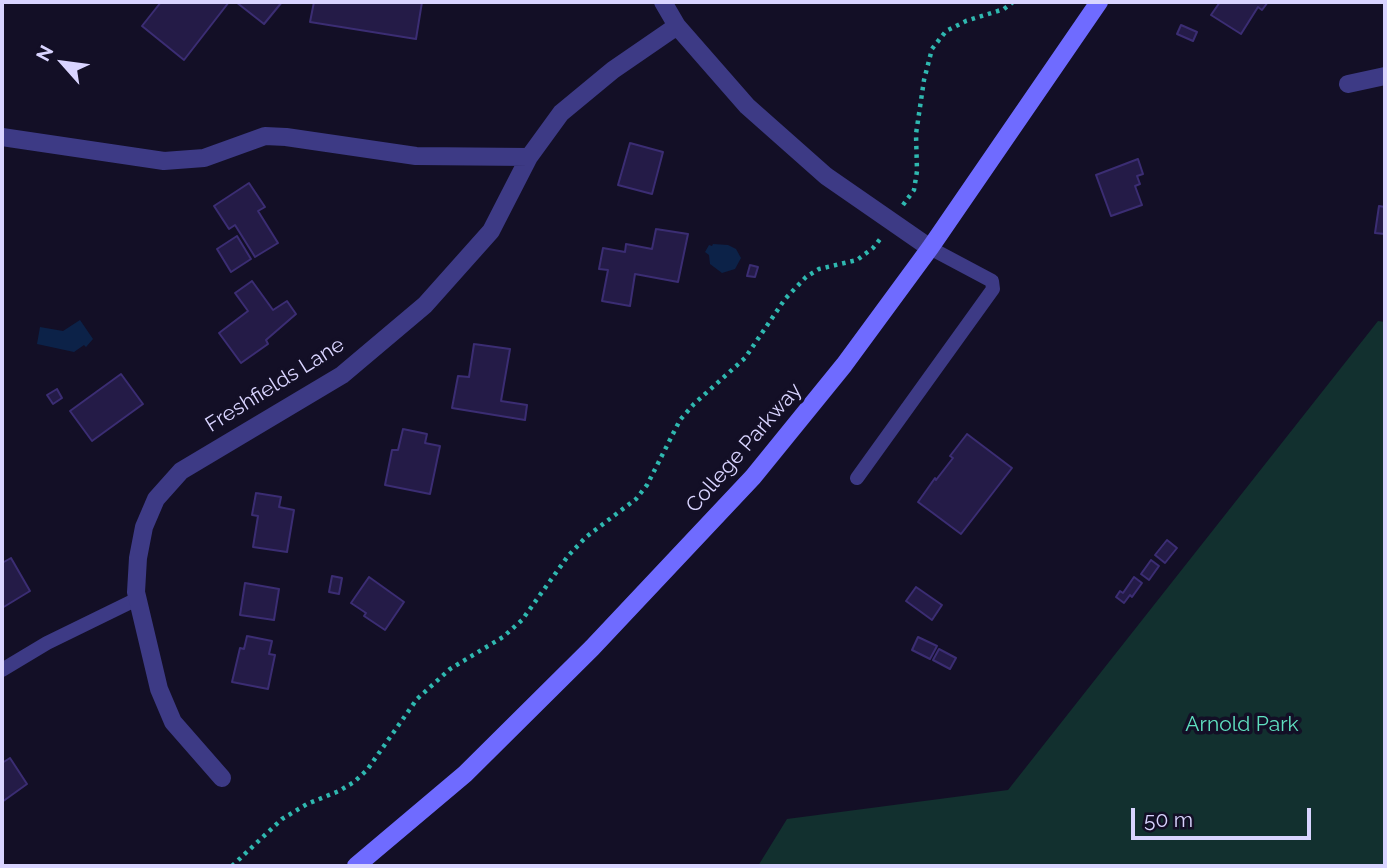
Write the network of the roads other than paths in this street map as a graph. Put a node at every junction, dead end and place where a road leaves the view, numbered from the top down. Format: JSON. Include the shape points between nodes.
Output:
{"nodes":[{"id":1,"x":663,"y":2,"type":"edge"},
{"id":2,"x":1099,"y":2,"type":"edge"},
{"id":3,"x":677,"y":26,"type":"junction"},
{"id":4,"x":1385,"y":76,"type":"edge"},
{"id":5,"x":1348,"y":83,"type":"dead end"},
{"id":6,"x":2,"y":137,"type":"edge"},
{"id":7,"x":529,"y":157,"type":"junction"},
{"id":8,"x":930,"y":248,"type":"junction"},
{"id":9,"x":857,"y":478,"type":"dead end"},
{"id":10,"x":138,"y":599,"type":"junction"},
{"id":11,"x":2,"y":670,"type":"edge"},
{"id":12,"x":222,"y":778,"type":"dead end"},
{"id":13,"x":356,"y":866,"type":"edge"}],
"edges":[{"from":1,"to":3,"type":"street"},
{"from":2,"to":8,"type":"main road","name":"College Parkway"},
{"from":3,"to":7,"type":"street","name":"Freshfields Lane","via":[[561,113]]},
{"from":3,"to":8,"type":"street","via":[[747,106],[826,176]]},
{"from":4,"to":5,"type":"street"},
{"from":6,"to":7,"type":"street","via":[[164,161],[204,158],[265,136],[416,156]]},
{"from":7,"to":10,"type":"street","name":"Freshfields Lane","via":[[491,231],[425,305],[342,375],[181,471],[156,499],[138,558]]},
{"from":8,"to":9,"type":"lane","via":[[992,281],[993,289]]},
{"from":8,"to":13,"type":"main road","name":"College Parkway","via":[[844,365],[753,477],[465,774]]},
{"from":10,"to":11,"type":"lane"},
{"from":10,"to":12,"type":"street","name":"Freshfields Lane","via":[[159,689],[173,722]]}]}
